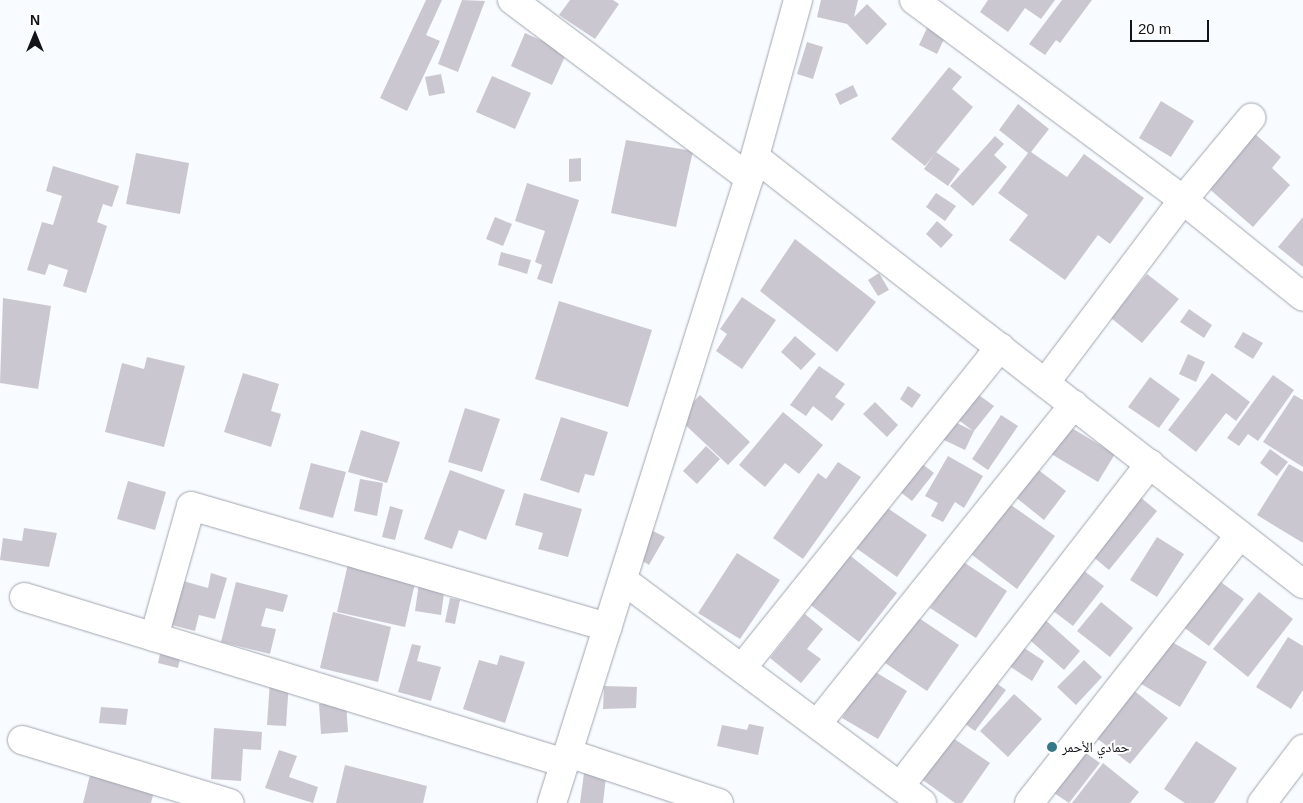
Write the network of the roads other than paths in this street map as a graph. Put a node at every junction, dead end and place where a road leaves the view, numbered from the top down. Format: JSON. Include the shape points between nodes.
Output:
{"nodes":[{"id":1,"x":512,"y":0,"type":"edge"},
{"id":2,"x":798,"y":0,"type":"edge"},
{"id":3,"x":914,"y":0,"type":"edge"},
{"id":4,"x":1251,"y":118,"type":"dead end"},
{"id":5,"x":752,"y":167,"type":"junction"},
{"id":6,"x":1183,"y":200,"type":"junction"},
{"id":7,"x":1303,"y":297,"type":"edge"},
{"id":8,"x":1000,"y":347,"type":"junction"},
{"id":9,"x":1045,"y":383,"type":"junction"},
{"id":10,"x":1074,"y":404,"type":"junction"},
{"id":11,"x":1150,"y":464,"type":"junction"},
{"id":12,"x":1240,"y":535,"type":"junction"},
{"id":13,"x":623,"y":580,"type":"junction"},
{"id":14,"x":1303,"y":584,"type":"edge"},
{"id":15,"x":24,"y":597,"type":"dead end"},
{"id":16,"x":608,"y":627,"type":"junction"},
{"id":17,"x":154,"y":637,"type":"junction"},
{"id":18,"x":742,"y":668,"type":"junction"},
{"id":19,"x":817,"y":724,"type":"junction"},
{"id":20,"x":22,"y":740,"type":"dead end"},
{"id":21,"x":1303,"y":749,"type":"edge"},
{"id":22,"x":566,"y":758,"type":"junction"},
{"id":23,"x":900,"y":786,"type":"junction"},
{"id":24,"x":230,"y":803,"type":"edge"},
{"id":25,"x":552,"y":803,"type":"edge"},
{"id":26,"x":719,"y":803,"type":"edge"},
{"id":27,"x":922,"y":803,"type":"edge"},
{"id":28,"x":1029,"y":803,"type":"edge"},
{"id":29,"x":1262,"y":803,"type":"edge"}],
"edges":[{"from":1,"to":5,"type":"street"},
{"from":2,"to":5,"type":"street"},
{"from":3,"to":6,"type":"street"},
{"from":4,"to":6,"type":"street"},
{"from":5,"to":8,"type":"street"},
{"from":5,"to":13,"type":"street"},
{"from":6,"to":7,"type":"street"},
{"from":6,"to":9,"type":"street"},
{"from":8,"to":9,"type":"street"},
{"from":8,"to":18,"type":"street"},
{"from":9,"to":10,"type":"street"},
{"from":10,"to":11,"type":"street"},
{"from":10,"to":19,"type":"street"},
{"from":11,"to":12,"type":"street"},
{"from":11,"to":23,"type":"street"},
{"from":12,"to":14,"type":"street"},
{"from":12,"to":28,"type":"street"},
{"from":13,"to":16,"type":"street"},
{"from":13,"to":18,"type":"street"},
{"from":15,"to":17,"type":"street"},
{"from":16,"to":17,"type":"street","via":[[191,506]]},
{"from":16,"to":22,"type":"street"},
{"from":17,"to":22,"type":"street"},
{"from":18,"to":19,"type":"street"},
{"from":19,"to":23,"type":"street"},
{"from":20,"to":24,"type":"street"},
{"from":21,"to":29,"type":"street"},
{"from":22,"to":25,"type":"street"},
{"from":22,"to":26,"type":"street"},
{"from":23,"to":27,"type":"street"}]}
